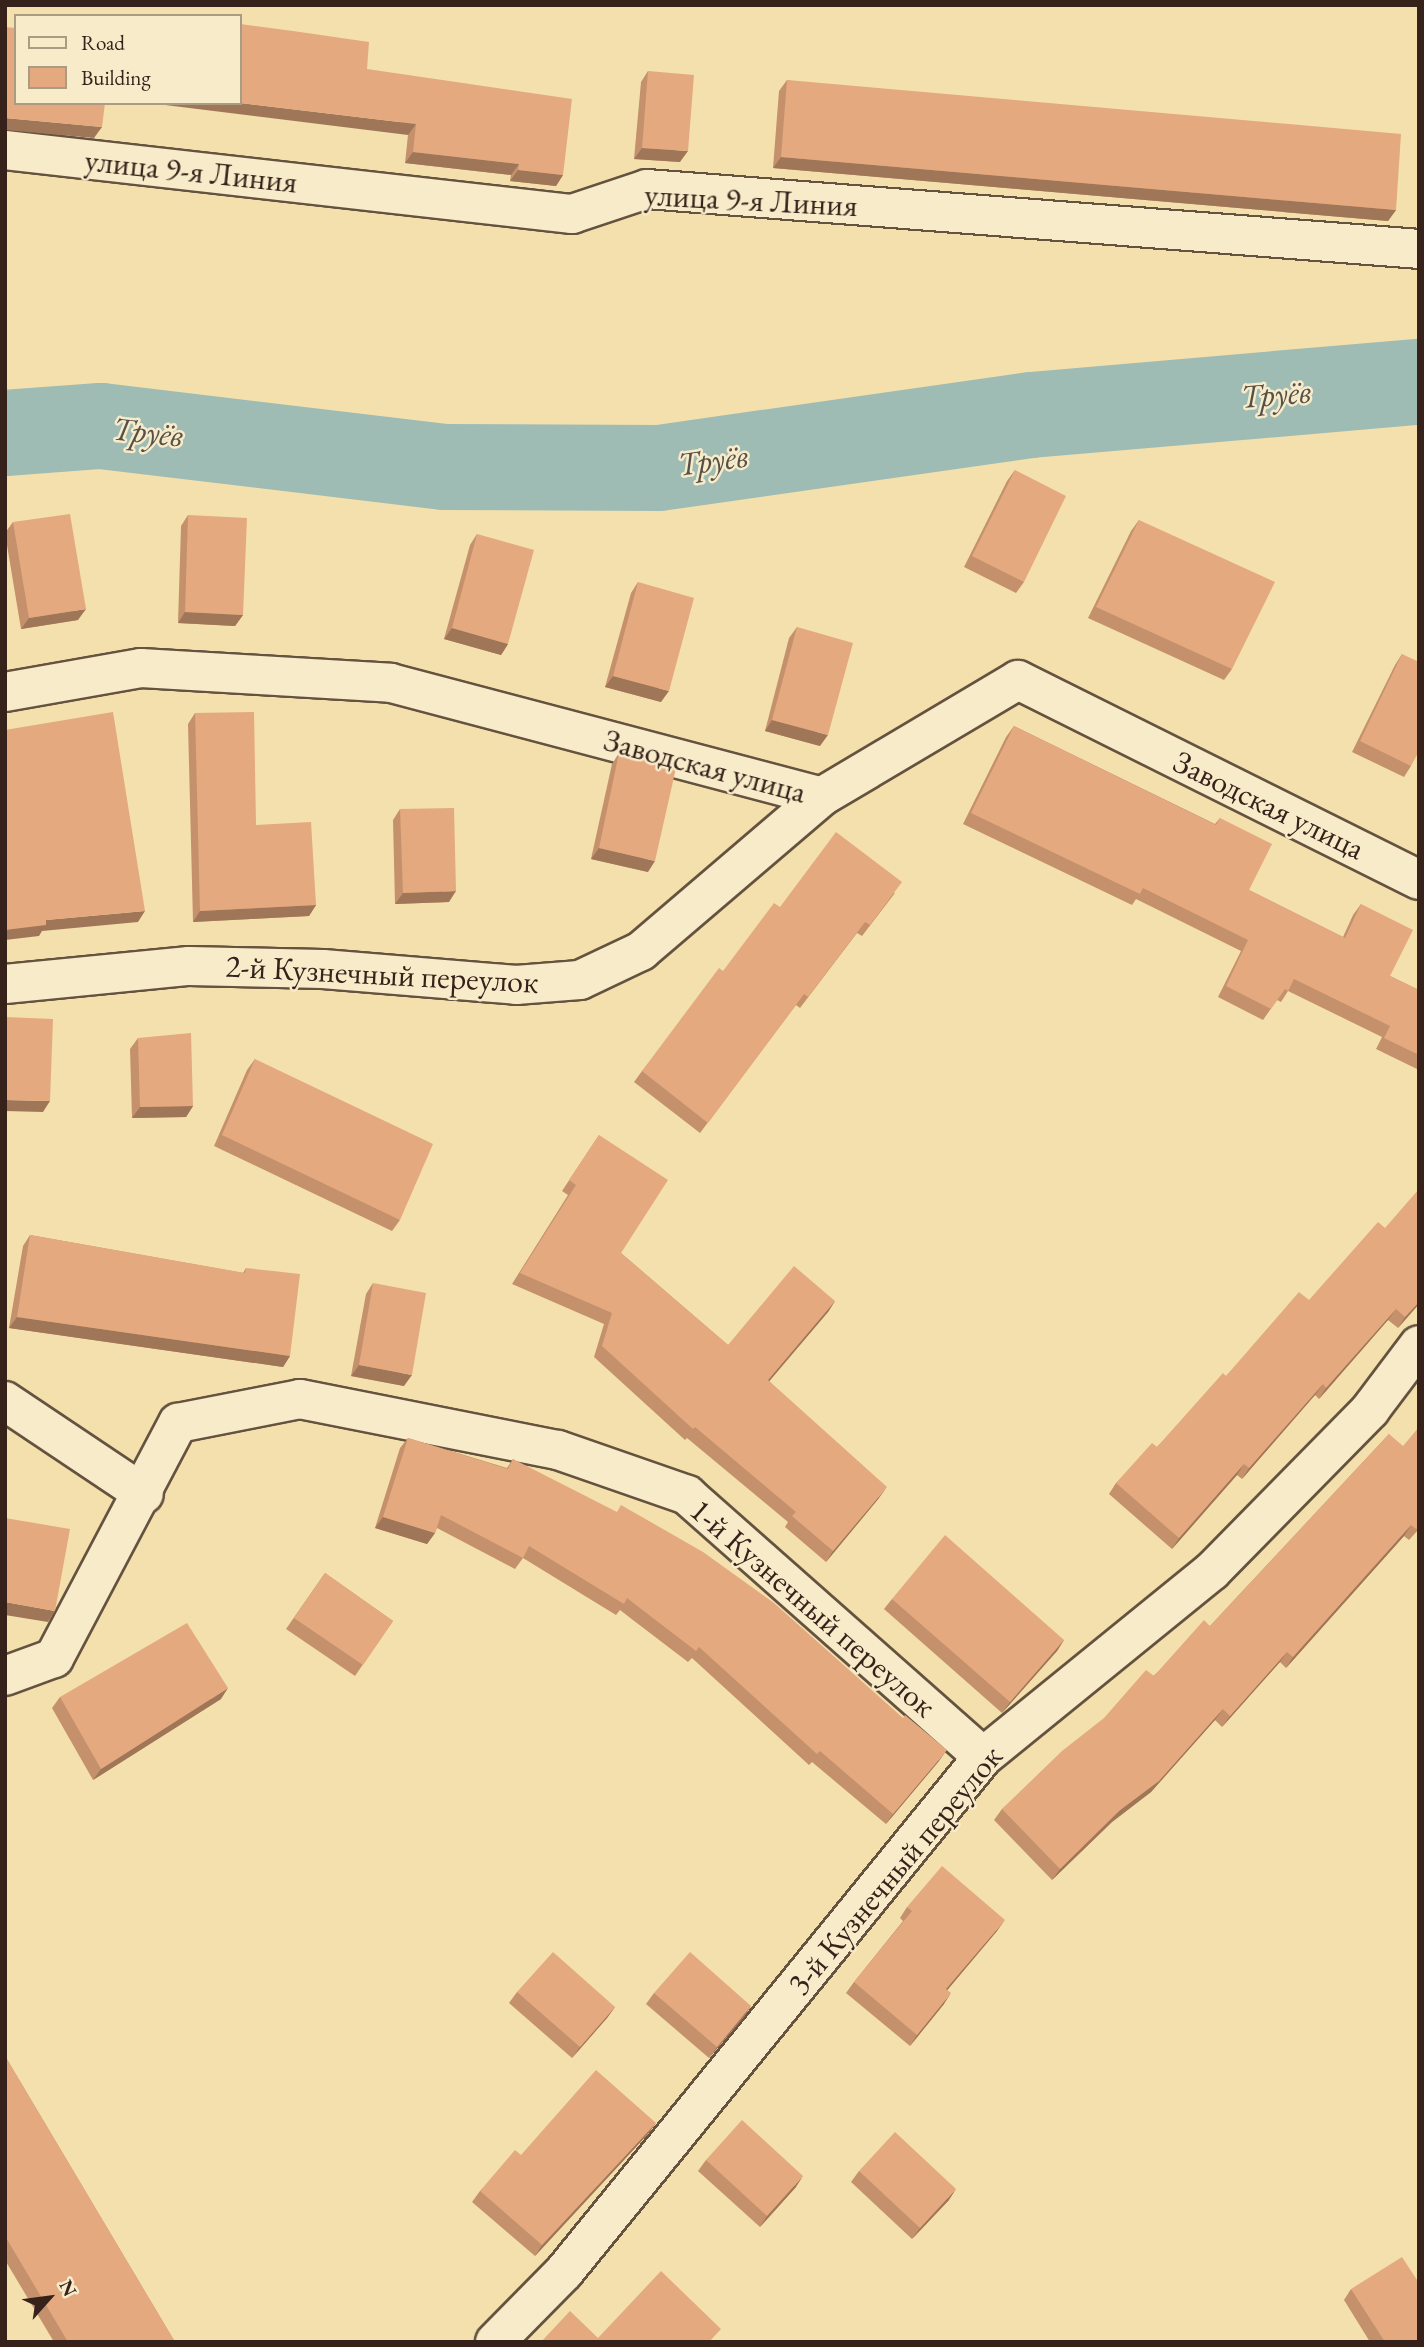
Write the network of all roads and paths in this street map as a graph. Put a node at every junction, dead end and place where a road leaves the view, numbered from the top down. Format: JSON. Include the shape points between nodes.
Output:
{"nodes":[{"id":1,"x":5,"y":150,"type":"edge"},
{"id":2,"x":1419,"y":249,"type":"edge"},
{"id":3,"x":5,"y":692,"type":"edge"},
{"id":4,"x":821,"y":797,"type":"junction"},
{"id":5,"x":1419,"y":880,"type":"edge"},
{"id":6,"x":5,"y":984,"type":"edge"},
{"id":7,"x":1419,"y":1345,"type":"edge"},
{"id":8,"x":5,"y":1401,"type":"edge"},
{"id":9,"x":144,"y":1494,"type":"junction"},
{"id":10,"x":5,"y":1676,"type":"edge"},
{"id":11,"x":983,"y":1757,"type":"junction"},
{"id":12,"x":495,"y":2342,"type":"edge"}],
"edges":[{"from":1,"to":2,"type":"street","name":"улица 9-я Линия","via":[[572,215],[647,189]]},
{"from":3,"to":4,"type":"street","name":"Заводская улица","via":[[141,668],[391,683]]},
{"from":4,"to":5,"type":"street","name":"Заводская улица","via":[[1018,680]]},
{"from":4,"to":6,"type":"street","name":"2-й Кузнечный переулок","via":[[641,951],[580,980],[516,985],[323,969],[189,966]]},
{"from":7,"to":11,"type":"street","name":"3-й Кузнечный переулок","via":[[1370,1409],[1212,1571]]},
{"from":8,"to":9,"type":"street"},
{"from":9,"to":10,"type":"street","name":"1-й Кузнечный переулок","via":[[54,1658]]},
{"from":9,"to":11,"type":"street","name":"1-й Кузнечный переулок","via":[[178,1423],[300,1399],[558,1450],[687,1495]]},
{"from":11,"to":12,"type":"street","name":"3-й Кузнечный переулок","via":[[564,2272]]}]}
